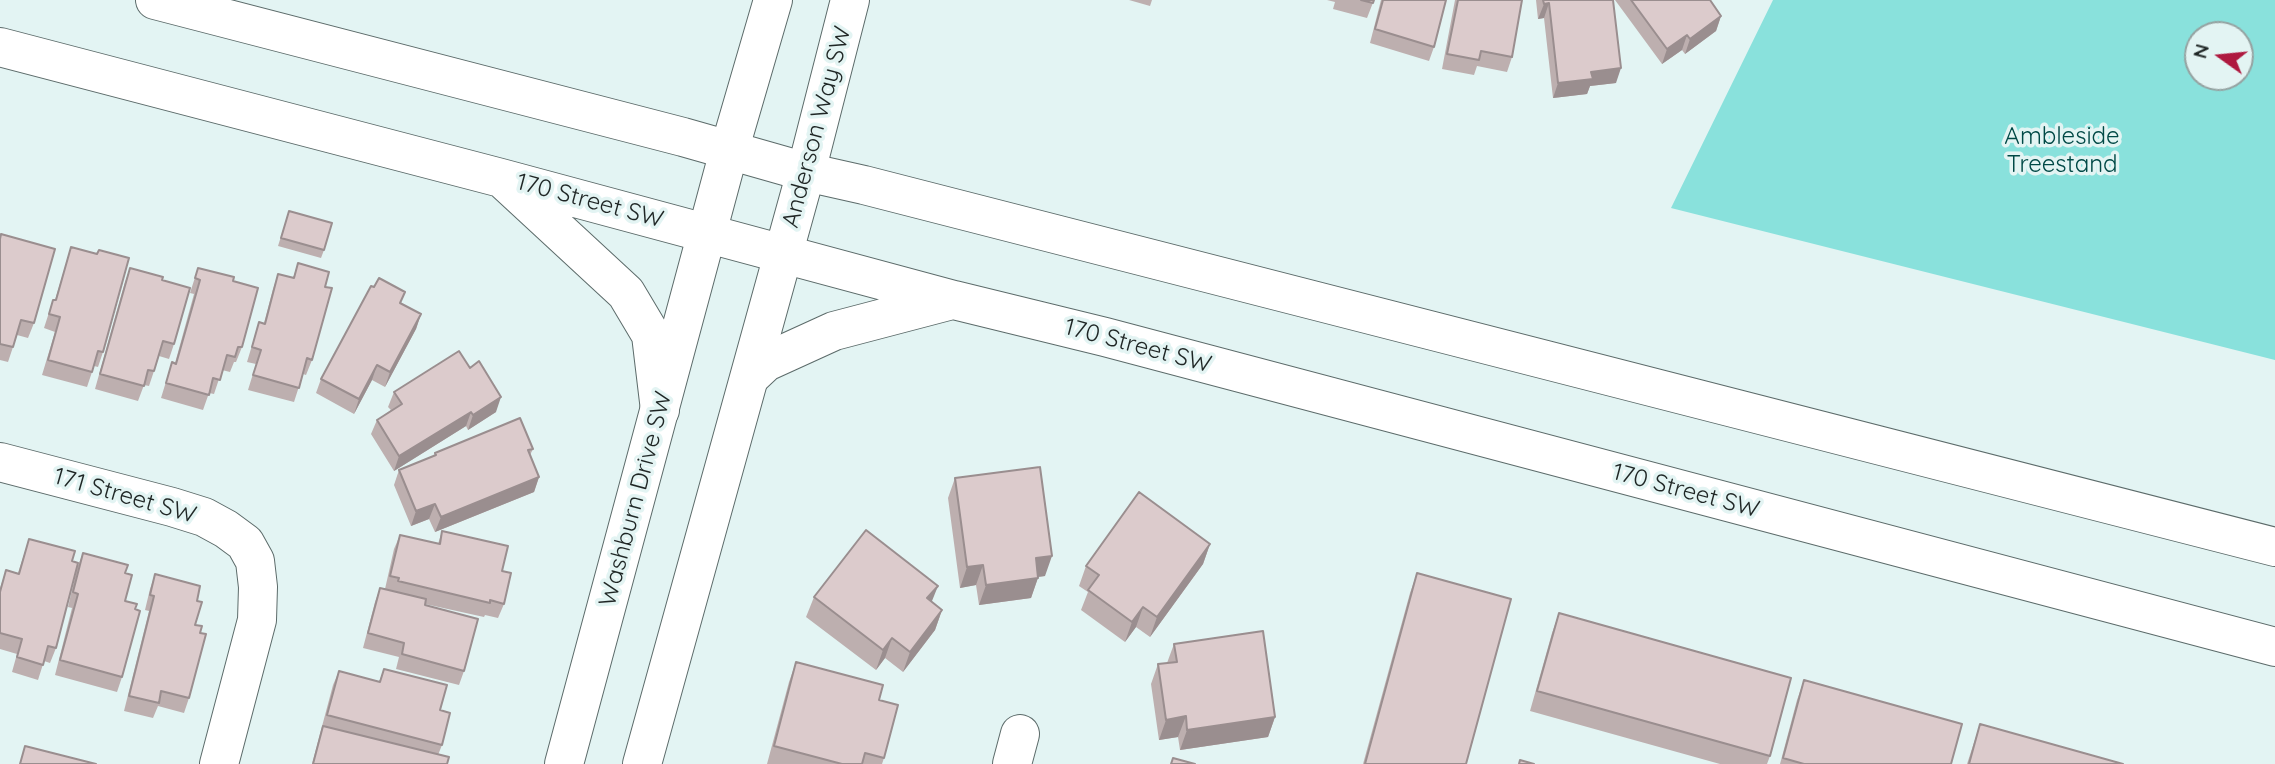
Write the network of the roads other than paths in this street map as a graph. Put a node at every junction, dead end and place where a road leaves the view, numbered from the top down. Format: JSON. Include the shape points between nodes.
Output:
{"nodes":[{"id":1,"x":155,"y":0,"type":"edge"},
{"id":2,"x":773,"y":0,"type":"edge"},
{"id":3,"x":850,"y":0,"type":"edge"},
{"id":4,"x":0,"y":47,"type":"edge"},
{"id":5,"x":729,"y":151,"type":"junction"},
{"id":6,"x":806,"y":172,"type":"junction"},
{"id":7,"x":501,"y":178,"type":"junction"},
{"id":8,"x":708,"y":233,"type":"junction"},
{"id":9,"x":783,"y":254,"type":"junction"},
{"id":10,"x":954,"y":300,"type":"junction"},
{"id":11,"x":750,"y":377,"type":"junction"},
{"id":12,"x":660,"y":410,"type":"junction"},
{"id":13,"x":0,"y":462,"type":"edge"},
{"id":14,"x":2275,"y":547,"type":"edge"},
{"id":15,"x":2275,"y":647,"type":"edge"},
{"id":16,"x":219,"y":764,"type":"edge"},
{"id":17,"x":564,"y":764,"type":"edge"},
{"id":18,"x":642,"y":764,"type":"edge"}],
"edges":[{"from":1,"to":5,"type":"main road"},
{"from":2,"to":5,"type":"main road"},
{"from":3,"to":6,"type":"main road","name":"Anderson Way SW"},
{"from":4,"to":7,"type":"main road","name":"170 Street SW"},
{"from":5,"to":6,"type":"main road"},
{"from":5,"to":8,"type":"main road"},
{"from":6,"to":9,"type":"main road","name":"Anderson Way SW"},
{"from":6,"to":14,"type":"main road"},
{"from":7,"to":8,"type":"main road","name":"170 Street SW"},
{"from":7,"to":12,"type":"main road","via":[[626,293],[650,335]]},
{"from":8,"to":9,"type":"main road","name":"170 Street SW"},
{"from":8,"to":12,"type":"main road","name":"Washburn Drive SW"},
{"from":9,"to":10,"type":"main road","name":"170 Street SW"},
{"from":9,"to":11,"type":"main road"},
{"from":10,"to":11,"type":"main road","via":[[834,331],[766,362]]},
{"from":10,"to":15,"type":"main road","name":"170 Street SW"},
{"from":11,"to":18,"type":"main road"},
{"from":12,"to":17,"type":"main road","name":"Washburn Drive SW"},
{"from":13,"to":16,"type":"main road","name":"171 Street SW","via":[[204,517],[245,543],[255,561],[257,620]]}]}
